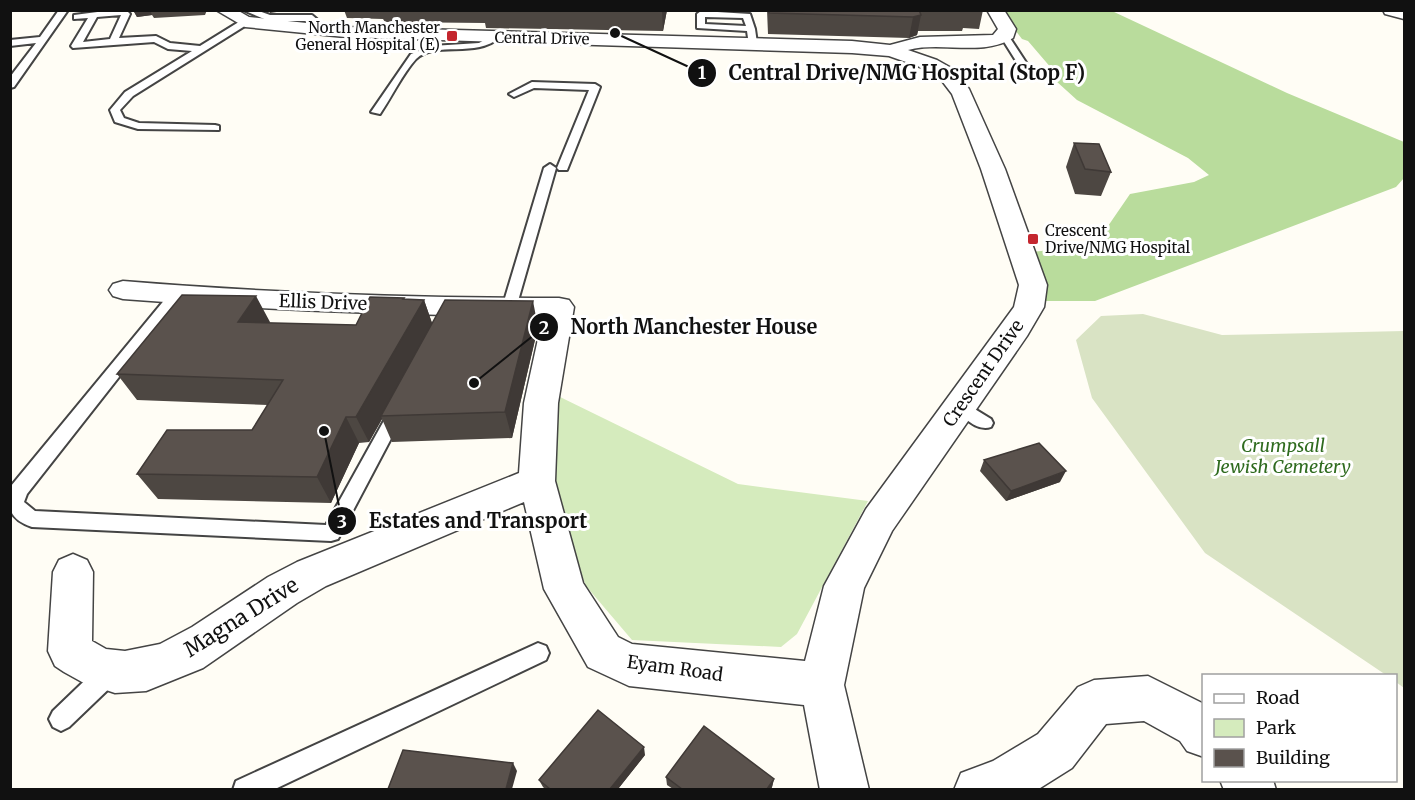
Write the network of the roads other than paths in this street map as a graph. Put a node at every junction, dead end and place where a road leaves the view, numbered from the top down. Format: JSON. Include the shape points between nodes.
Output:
{"nodes":[{"id":1,"x":64,"y":10,"type":"edge"},
{"id":2,"x":224,"y":10,"type":"edge"},
{"id":3,"x":995,"y":10,"type":"edge"},
{"id":4,"x":1391,"y":10,"type":"edge"},
{"id":5,"x":79,"y":14,"type":"edge"},
{"id":6,"x":1404,"y":14,"type":"edge"},
{"id":7,"x":94,"y":16,"type":"junction"},
{"id":8,"x":246,"y":16,"type":"edge"},
{"id":9,"x":752,"y":36,"type":"junction"},
{"id":10,"x":496,"y":37,"type":"junction"},
{"id":11,"x":1005,"y":37,"type":"junction"},
{"id":12,"x":43,"y":39,"type":"junction"},
{"id":13,"x":113,"y":41,"type":"junction"},
{"id":14,"x":10,"y":43,"type":"edge"},
{"id":15,"x":200,"y":49,"type":"junction"},
{"id":16,"x":892,"y":51,"type":"junction"},
{"id":17,"x":1028,"y":73,"type":"dead end"},
{"id":18,"x":14,"y":76,"type":"edge"},
{"id":19,"x":10,"y":85,"type":"edge"},
{"id":20,"x":514,"y":93,"type":"dead end"},
{"id":21,"x":376,"y":112,"type":"dead end"},
{"id":22,"x":215,"y":128,"type":"dead end"},
{"id":23,"x":123,"y":290,"type":"dead end"},
{"id":24,"x":176,"y":296,"type":"junction"},
{"id":25,"x":559,"y":307,"type":"joint"},
{"id":26,"x":509,"y":308,"type":"junction"},
{"id":27,"x":403,"y":401,"type":"edge"},
{"id":28,"x":537,"y":481,"type":"junction"},
{"id":29,"x":73,"y":572,"type":"dead end"},
{"id":30,"x":538,"y":652,"type":"dead end"},
{"id":31,"x":110,"y":672,"type":"junction"},
{"id":32,"x":822,"y":685,"type":"junction"},
{"id":33,"x":61,"y":719,"type":"dead end"},
{"id":34,"x":1202,"y":733,"type":"edge"},
{"id":35,"x":245,"y":789,"type":"edge"},
{"id":36,"x":845,"y":789,"type":"edge"},
{"id":37,"x":978,"y":789,"type":"edge"}],
"edges":[{"from":1,"to":12,"type":"lane"},
{"from":2,"to":8,"type":"street","name":"Central Drive"},
{"from":3,"to":11,"type":"street","via":[[1007,29]]},
{"from":4,"to":6,"type":"street"},
{"from":5,"to":7,"type":"lane"},
{"from":7,"to":13,"type":"lane","via":[[126,14]]},
{"from":7,"to":13,"type":"lane","via":[[76,46]]},
{"from":8,"to":10,"type":"street","name":"Central Drive","via":[[310,28]]},
{"from":8,"to":15,"type":"lane"},
{"from":9,"to":9,"type":"lane","via":[[700,27],[701,14],[747,16]]},
{"from":9,"to":10,"type":"street","name":"Central Drive"},
{"from":9,"to":16,"type":"street","name":"Central Drive"},
{"from":10,"to":21,"type":"lane","via":[[482,46],[432,49],[414,56]]},
{"from":11,"to":16,"type":"street","name":"Central Drive","via":[[989,41],[921,41]]},
{"from":11,"to":17,"type":"lane"},
{"from":12,"to":14,"type":"lane"},
{"from":12,"to":18,"type":"lane"},
{"from":13,"to":15,"type":"lane","via":[[156,39],[168,46]]},
{"from":15,"to":22,"type":"lane","via":[[129,94],[115,110],[119,120],[138,126]]},
{"from":16,"to":32,"type":"street","name":"Crescent Drive","via":[[946,73],[962,93],[1033,285],[1029,307],[972,414],[879,519],[844,586]]},
{"from":18,"to":19,"type":"lane"},
{"from":20,"to":26,"type":"lane","via":[[532,86],[595,87],[556,168]]},
{"from":23,"to":24,"type":"street","name":"Ellis Drive"},
{"from":24,"to":26,"type":"street","name":"Ellis Drive","via":[[448,315]]},
{"from":24,"to":27,"type":"lane","via":[[18,491],[15,503],[21,513],[32,519],[331,533]]},
{"from":25,"to":26,"type":"street","name":"Ellis Drive"},
{"from":25,"to":28,"type":"street","name":"Eyam Road","via":[[541,403]]},
{"from":28,"to":31,"type":"street","name":"Magna Drive","via":[[305,577],[186,654],[146,670]]},
{"from":28,"to":32,"type":"street","name":"Eyam Road","via":[[564,589],[603,652],[629,665]]},
{"from":29,"to":31,"type":"street","name":"Magna Drive","via":[[70,651],[90,665]]},
{"from":30,"to":35,"type":"lane"},
{"from":31,"to":33,"type":"lane"},
{"from":32,"to":36,"type":"street"},
{"from":34,"to":37,"type":"street","via":[[1196,725],[1148,698],[1094,704],[1055,751],[1003,783]]}]}
